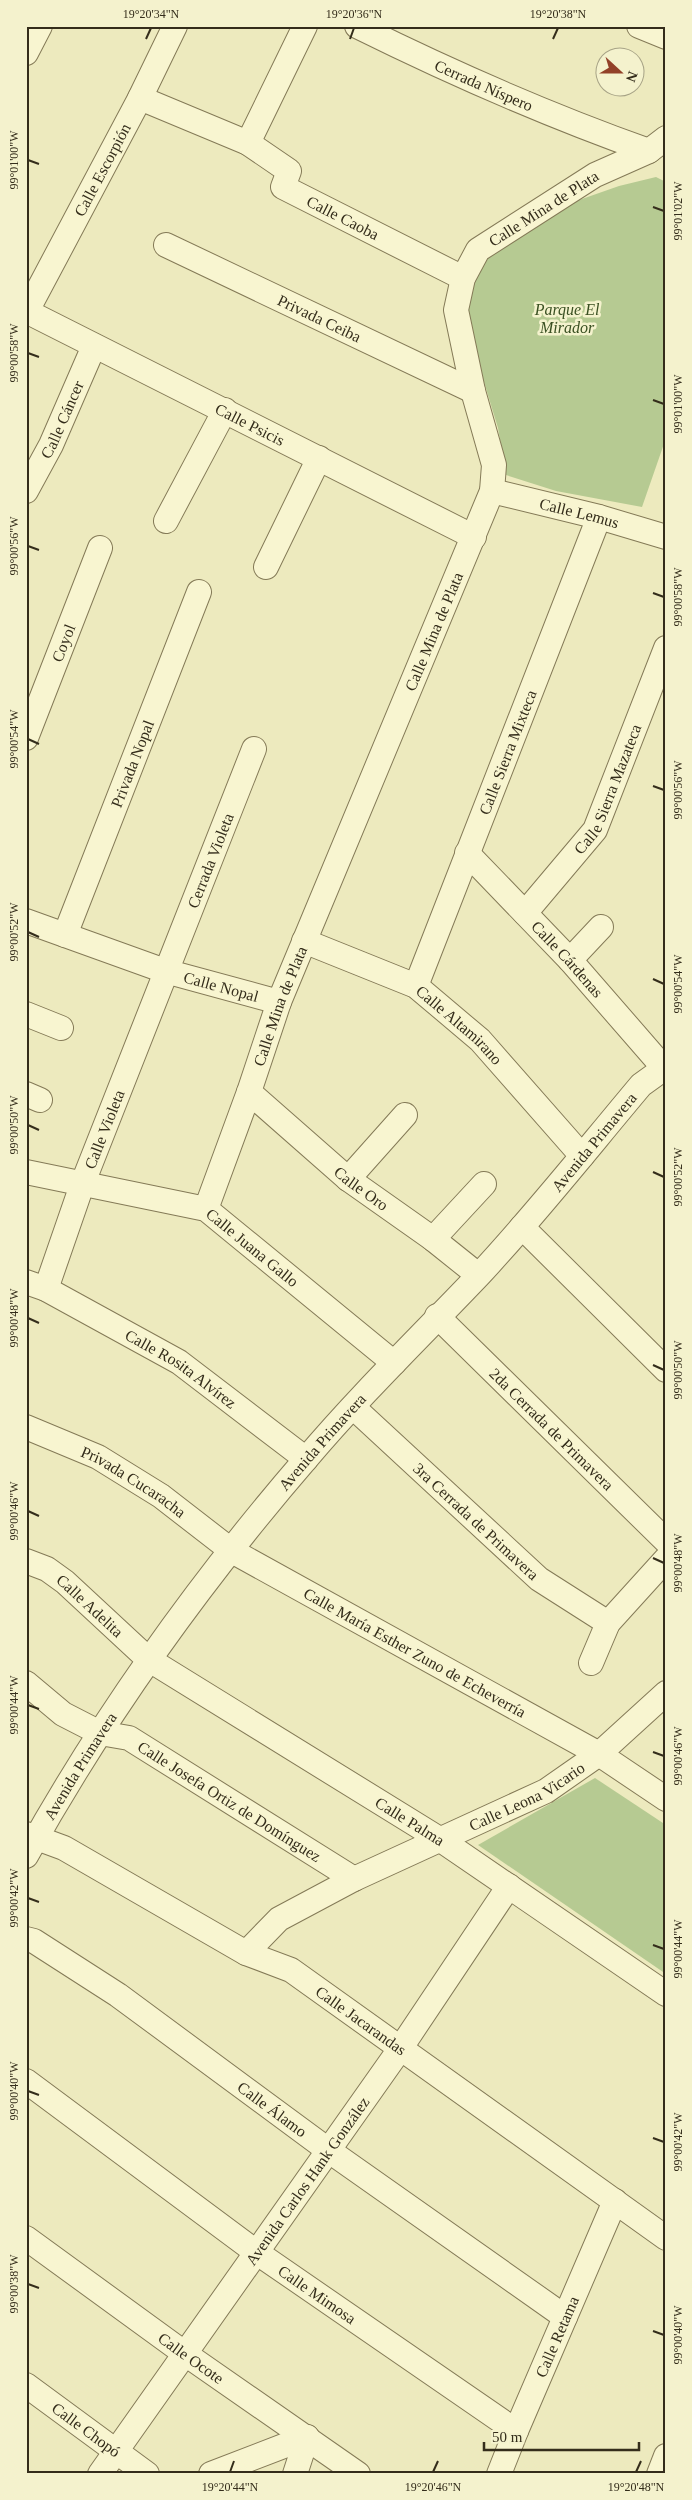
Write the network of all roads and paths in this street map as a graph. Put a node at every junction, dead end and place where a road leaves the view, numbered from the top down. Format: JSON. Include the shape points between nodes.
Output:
{"nodes":[{"id":1,"x":40,"y":26,"type":"edge"},
{"id":2,"x":175,"y":26,"type":"edge"},
{"id":3,"x":305,"y":26,"type":"edge"},
{"id":4,"x":357,"y":26,"type":"edge"},
{"id":5,"x":639,"y":26,"type":"edge"},
{"id":6,"x":666,"y":37,"type":"edge"},
{"id":7,"x":26,"y":53,"type":"edge"},
{"id":8,"x":140,"y":98,"type":"junction"},
{"id":9,"x":614,"y":138,"type":"junction"},
{"id":10,"x":248,"y":143,"type":"junction"},
{"id":11,"x":658,"y":144,"type":"edge"},
{"id":12,"x":595,"y":175,"type":"junction"},
{"id":13,"x":166,"y":245,"type":"dead end"},
{"id":14,"x":463,"y":278,"type":"junction"},
{"id":15,"x":27,"y":311,"type":"edge"},
{"id":16,"x":94,"y":346,"type":"junction"},
{"id":17,"x":473,"y":391,"type":"junction"},
{"id":18,"x":225,"y":410,"type":"junction"},
{"id":19,"x":320,"y":458,"type":"junction"},
{"id":20,"x":26,"y":491,"type":"edge"},
{"id":21,"x":492,"y":491,"type":"junction"},
{"id":22,"x":600,"y":517,"type":"junction"},
{"id":23,"x":166,"y":522,"type":"dead end"},
{"id":24,"x":474,"y":537,"type":"junction"},
{"id":25,"x":666,"y":537,"type":"edge"},
{"id":26,"x":100,"y":548,"type":"dead end"},
{"id":27,"x":266,"y":567,"type":"dead end"},
{"id":28,"x":199,"y":592,"type":"dead end"},
{"id":29,"x":666,"y":648,"type":"edge"},
{"id":30,"x":26,"y":738,"type":"edge"},
{"id":31,"x":254,"y":749,"type":"dead end"},
{"id":32,"x":468,"y":853,"type":"junction"},
{"id":33,"x":525,"y":914,"type":"junction"},
{"id":34,"x":26,"y":921,"type":"edge"},
{"id":35,"x":601,"y":927,"type":"dead end"},
{"id":36,"x":65,"y":935,"type":"junction"},
{"id":37,"x":304,"y":941,"type":"junction"},
{"id":38,"x":570,"y":960,"type":"junction"},
{"id":39,"x":165,"y":971,"type":"junction"},
{"id":40,"x":416,"y":986,"type":"junction"},
{"id":41,"x":279,"y":1002,"type":"junction"},
{"id":42,"x":26,"y":1014,"type":"edge"},
{"id":43,"x":61,"y":1028,"type":"dead end"},
{"id":44,"x":665,"y":1067,"type":"edge"},
{"id":45,"x":249,"y":1092,"type":"junction"},
{"id":46,"x":405,"y":1115,"type":"dead end"},
{"id":47,"x":582,"y":1156,"type":"junction"},
{"id":48,"x":26,"y":1172,"type":"edge"},
{"id":49,"x":348,"y":1179,"type":"junction"},
{"id":50,"x":484,"y":1184,"type":"dead end"},
{"id":51,"x":82,"y":1185,"type":"junction"},
{"id":52,"x":206,"y":1209,"type":"junction"},
{"id":53,"x":522,"y":1228,"type":"junction"},
{"id":54,"x":433,"y":1239,"type":"junction"},
{"id":55,"x":478,"y":1275,"type":"junction"},
{"id":56,"x":36,"y":1285,"type":"edge"},
{"id":57,"x":437,"y":1316,"type":"junction"},
{"id":58,"x":394,"y":1363,"type":"junction"},
{"id":59,"x":666,"y":1370,"type":"edge"},
{"id":60,"x":354,"y":1407,"type":"junction"},
{"id":61,"x":26,"y":1427,"type":"edge"},
{"id":62,"x":306,"y":1458,"type":"junction"},
{"id":63,"x":666,"y":1542,"type":"edge"},
{"id":64,"x":232,"y":1551,"type":"junction"},
{"id":65,"x":666,"y":1559,"type":"edge"},
{"id":66,"x":26,"y":1561,"type":"edge"},
{"id":67,"x":608,"y":1622,"type":"junction"},
{"id":68,"x":148,"y":1659,"type":"junction"},
{"id":69,"x":591,"y":1663,"type":"dead end"},
{"id":70,"x":26,"y":1683,"type":"edge"},
{"id":71,"x":666,"y":1693,"type":"edge"},
{"id":72,"x":100,"y":1733,"type":"junction"},
{"id":73,"x":600,"y":1754,"type":"junction"},
{"id":74,"x":666,"y":1799,"type":"edge"},
{"id":75,"x":441,"y":1840,"type":"junction"},
{"id":76,"x":29,"y":1843,"type":"edge"},
{"id":77,"x":354,"y":1879,"type":"junction"},
{"id":78,"x":509,"y":1886,"type":"junction"},
{"id":79,"x":26,"y":1939,"type":"edge"},
{"id":80,"x":246,"y":1953,"type":"junction"},
{"id":81,"x":666,"y":1994,"type":"edge"},
{"id":82,"x":400,"y":2049,"type":"junction"},
{"id":83,"x":26,"y":2081,"type":"edge"},
{"id":84,"x":328,"y":2150,"type":"junction"},
{"id":85,"x":615,"y":2201,"type":"junction"},
{"id":86,"x":26,"y":2238,"type":"edge"},
{"id":87,"x":666,"y":2238,"type":"edge"},
{"id":88,"x":256,"y":2252,"type":"junction"},
{"id":89,"x":564,"y":2317,"type":"junction"},
{"id":90,"x":184,"y":2353,"type":"junction"},
{"id":91,"x":26,"y":2385,"type":"edge"},
{"id":92,"x":516,"y":2430,"type":"junction"},
{"id":93,"x":307,"y":2437,"type":"junction"},
{"id":94,"x":117,"y":2450,"type":"junction"},
{"id":95,"x":666,"y":2456,"type":"edge"},
{"id":96,"x":100,"y":2474,"type":"edge"},
{"id":97,"x":147,"y":2474,"type":"edge"},
{"id":98,"x":211,"y":2474,"type":"edge"},
{"id":99,"x":295,"y":2474,"type":"edge"},
{"id":100,"x":358,"y":2474,"type":"edge"},
{"id":101,"x":499,"y":2474,"type":"edge"},
{"id":102,"x":659,"y":2474,"type":"edge"}],
"edges":[{"from":1,"to":7,"type":"street"},
{"from":2,"to":8,"type":"street","name":"Calle Escorpión"},
{"from":3,"to":10,"type":"street"},
{"from":4,"to":9,"type":"street","name":"Cerrada Níspero","via":[[422,58]]},
{"from":5,"to":6,"type":"street"},
{"from":8,"to":10,"type":"street"},
{"from":8,"to":15,"type":"street","name":"Calle Escorpión"},
{"from":9,"to":11,"type":"street","name":"Cerrada Níspero"},
{"from":9,"to":12,"type":"street"},
{"from":10,"to":14,"type":"street","name":"Calle Caoba","via":[[289,171],[283,187]]},
{"from":11,"to":12,"type":"street","name":"Calle Mina de Plata"},
{"from":12,"to":14,"type":"street","name":"Calle Mina de Plata","via":[[478,250]]},
{"from":13,"to":17,"type":"street","name":"Privada Ceiba"},
{"from":14,"to":17,"type":"street","name":"Calle Mina de Plata","via":[[456,310]]},
{"from":15,"to":16,"type":"street","name":"Calle Psicis"},
{"from":16,"to":18,"type":"street","name":"Calle Psicis"},
{"from":16,"to":20,"type":"street","name":"Calle Cáncer","via":[[51,445]]},
{"from":17,"to":21,"type":"street","name":"Calle Mina de Plata","via":[[494,465]]},
{"from":18,"to":19,"type":"street","name":"Calle Psicis"},
{"from":18,"to":23,"type":"street"},
{"from":19,"to":24,"type":"street","name":"Calle Psicis"},
{"from":19,"to":27,"type":"street"},
{"from":21,"to":22,"type":"street","name":"Calle Lemus"},
{"from":21,"to":24,"type":"street","name":"Calle Mina de Plata"},
{"from":22,"to":25,"type":"street","name":"Calle Lemus"},
{"from":22,"to":32,"type":"street","name":"Calle Sierra Mixteca"},
{"from":24,"to":37,"type":"street","name":"Calle Mina de Plata"},
{"from":26,"to":30,"type":"street","name":"Coyol"},
{"from":28,"to":36,"type":"street","name":"Privada Nopal"},
{"from":29,"to":33,"type":"street","name":"Calle Sierra Mazateca","via":[[595,830]]},
{"from":31,"to":39,"type":"street","name":"Cerrada Violeta"},
{"from":32,"to":33,"type":"street","name":"Calle Cárdenas"},
{"from":32,"to":40,"type":"street","name":"Calle Sierra Mixteca"},
{"from":33,"to":38,"type":"street","name":"Calle Cárdenas"},
{"from":34,"to":36,"type":"street"},
{"from":35,"to":38,"type":"street"},
{"from":36,"to":39,"type":"street"},
{"from":37,"to":40,"type":"street","name":"Calle Altamirano"},
{"from":37,"to":41,"type":"street","name":"Calle Mina de Plata"},
{"from":38,"to":44,"type":"street","name":"Calle Cárdenas"},
{"from":39,"to":41,"type":"street","name":"Calle Nopal"},
{"from":39,"to":51,"type":"street","name":"Calle Violeta"},
{"from":40,"to":47,"type":"street","name":"Calle Altamirano","via":[[480,1040]]},
{"from":41,"to":45,"type":"street","name":"Calle Mina de Plata"},
{"from":42,"to":43,"type":"street"},
{"from":44,"to":47,"type":"street","name":"Avenida Primavera","via":[[641,1085]]},
{"from":45,"to":49,"type":"street","name":"Calle Oro"},
{"from":45,"to":52,"type":"street","name":"Calle Mina de Plata"},
{"from":46,"to":49,"type":"street"},
{"from":47,"to":53,"type":"street","name":"Avenida Primavera"},
{"from":48,"to":51,"type":"street","name":"Calle Juana Gallo"},
{"from":49,"to":54,"type":"street","name":"Calle Oro"},
{"from":50,"to":54,"type":"street"},
{"from":51,"to":52,"type":"street","name":"Calle Juana Gallo"},
{"from":51,"to":56,"type":"street","name":"Calle Violeta"},
{"from":52,"to":58,"type":"street","name":"Calle Juana Gallo"},
{"from":53,"to":55,"type":"street","name":"Avenida Primavera"},
{"from":53,"to":59,"type":"street"},
{"from":54,"to":55,"type":"street","name":"Calle Oro"},
{"from":55,"to":57,"type":"street","name":"Avenida Primavera"},
{"from":56,"to":62,"type":"street","name":"Calle Rosita Alvírez","via":[[179,1362]]},
{"from":57,"to":58,"type":"street","name":"Avenida Primavera"},
{"from":57,"to":63,"type":"street","name":"2da Cerrada de Primavera"},
{"from":58,"to":60,"type":"street","name":"Avenida Primavera"},
{"from":60,"to":62,"type":"street","name":"Avenida Primavera"},
{"from":60,"to":67,"type":"street","name":"3ra Cerrada de Primavera","via":[[538,1579]]},
{"from":61,"to":64,"type":"street","name":"Privada Cucaracha","via":[[98,1456],[161,1496]]},
{"from":62,"to":64,"type":"street","name":"Avenida Primavera"},
{"from":64,"to":68,"type":"street","name":"Avenida Primavera"},
{"from":64,"to":73,"type":"street","name":"Calle María Esther Zuno de Echeverría"},
{"from":65,"to":67,"type":"street"},
{"from":66,"to":68,"type":"street","name":"Calle Adelita","via":[[47,1568],[65,1582]]},
{"from":67,"to":69,"type":"street"},
{"from":68,"to":72,"type":"street","name":"Avenida Primavera"},
{"from":68,"to":75,"type":"street","name":"Calle Palma"},
{"from":70,"to":72,"type":"street","name":"Calle Josefa Ortiz de Domínguez","via":[[63,1714]]},
{"from":71,"to":73,"type":"street","name":"Calle Leona Vicario"},
{"from":72,"to":76,"type":"street","name":"Avenida Primavera"},
{"from":72,"to":77,"type":"street","name":"Calle Josefa Ortiz de Domínguez","via":[[129,1738]]},
{"from":73,"to":74,"type":"street","name":"Calle María Esther Zuno de Echeverría"},
{"from":73,"to":75,"type":"street","name":"Calle Leona Vicario","via":[[546,1791]]},
{"from":75,"to":77,"type":"street","name":"Calle Leona Vicario"},
{"from":75,"to":78,"type":"street","name":"Calle Palma"},
{"from":76,"to":80,"type":"street","name":"Calle Jacarandas","via":[[64,1848]]},
{"from":77,"to":80,"type":"street","name":"Calle Leona Vicario","via":[[279,1919]]},
{"from":78,"to":81,"type":"street","name":"Calle Palma"},
{"from":78,"to":82,"type":"street","name":"Avenida Carlos Hank González"},
{"from":79,"to":84,"type":"street","name":"Calle Álamo","via":[[118,1995]]},
{"from":80,"to":82,"type":"street","name":"Calle Jacarandas","via":[[291,1970]]},
{"from":82,"to":84,"type":"street","name":"Avenida Carlos Hank González"},
{"from":82,"to":85,"type":"street","name":"Calle Jacarandas"},
{"from":83,"to":88,"type":"street","name":"Calle Mimosa"},
{"from":84,"to":88,"type":"street","name":"Avenida Carlos Hank González"},
{"from":84,"to":89,"type":"street","name":"Calle Álamo"},
{"from":85,"to":87,"type":"street","name":"Calle Jacarandas"},
{"from":85,"to":89,"type":"street","name":"Calle Retama"},
{"from":86,"to":90,"type":"street","name":"Calle Ocote"},
{"from":88,"to":90,"type":"street","name":"Avenida Carlos Hank González"},
{"from":88,"to":92,"type":"street","name":"Calle Mimosa"},
{"from":89,"to":92,"type":"street","name":"Calle Retama"},
{"from":90,"to":93,"type":"street","name":"Calle Ocote"},
{"from":90,"to":94,"type":"street","name":"Avenida Carlos Hank González"},
{"from":91,"to":94,"type":"street","name":"Calle Chopó"},
{"from":92,"to":101,"type":"street","name":"Calle Retama"},
{"from":93,"to":98,"type":"street"},
{"from":93,"to":99,"type":"street"},
{"from":93,"to":100,"type":"street","name":"Calle Ocote"},
{"from":94,"to":96,"type":"street","name":"Avenida Carlos Hank González"},
{"from":94,"to":97,"type":"street","name":"Calle Chopó"},
{"from":95,"to":102,"type":"street"}]}
